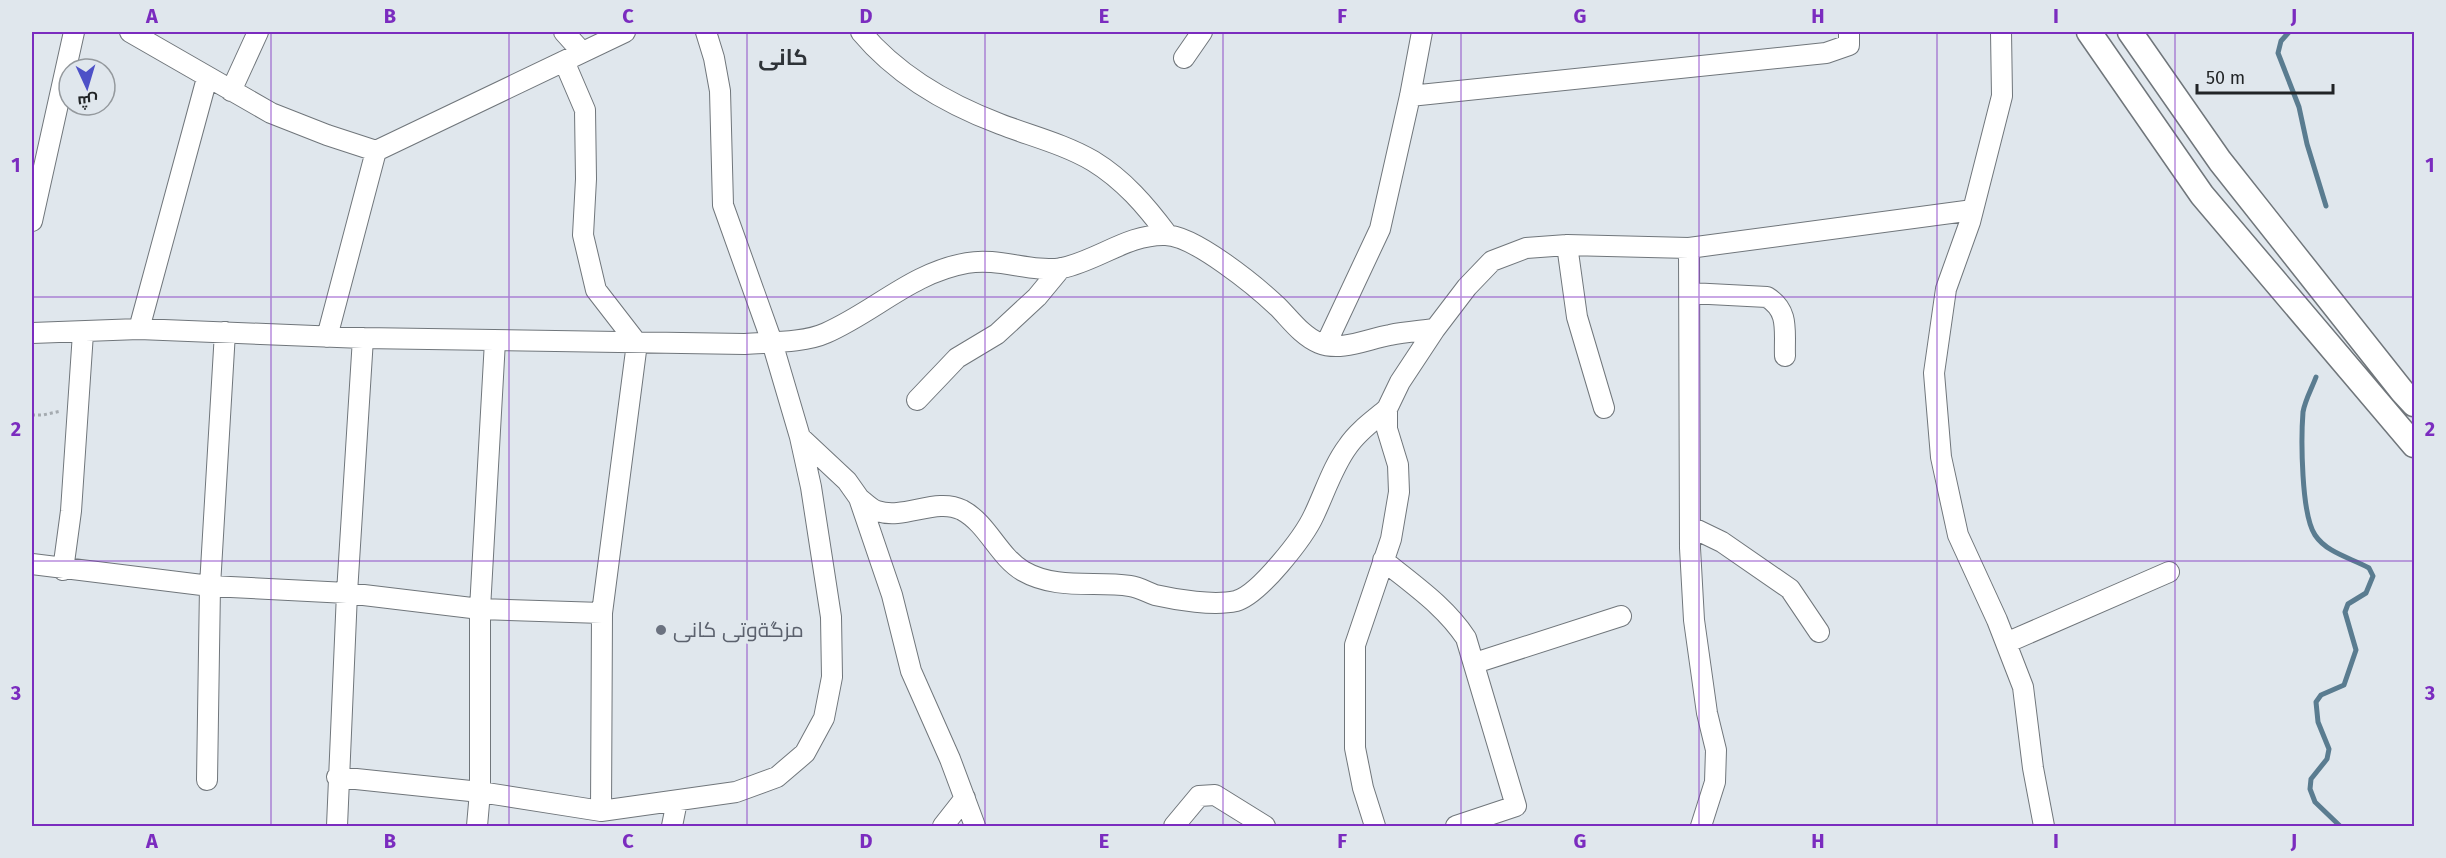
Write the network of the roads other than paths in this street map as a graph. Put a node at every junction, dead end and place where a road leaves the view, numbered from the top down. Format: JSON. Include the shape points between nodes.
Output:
{"nodes":[{"id":1,"x":74,"y":32,"type":"edge"},
{"id":2,"x":130,"y":32,"type":"edge"},
{"id":3,"x":258,"y":32,"type":"edge"},
{"id":4,"x":564,"y":32,"type":"edge"},
{"id":5,"x":625,"y":32,"type":"edge"},
{"id":6,"x":706,"y":32,"type":"edge"},
{"id":7,"x":861,"y":32,"type":"edge"},
{"id":8,"x":1202,"y":32,"type":"edge"},
{"id":9,"x":1422,"y":32,"type":"edge"},
{"id":10,"x":1849,"y":32,"type":"edge"},
{"id":11,"x":2001,"y":32,"type":"edge"},
{"id":12,"x":2089,"y":32,"type":"edge"},
{"id":13,"x":2130,"y":32,"type":"edge"},
{"id":14,"x":582,"y":52,"type":"junction"},
{"id":15,"x":1184,"y":58,"type":"dead end"},
{"id":16,"x":564,"y":61,"type":"junction"},
{"id":17,"x":207,"y":78,"type":"junction"},
{"id":18,"x":231,"y":91,"type":"junction"},
{"id":19,"x":1410,"y":96,"type":"junction"},
{"id":20,"x":376,"y":151,"type":"junction"},
{"id":21,"x":1973,"y":210,"type":"junction"},
{"id":22,"x":32,"y":222,"type":"edge"},
{"id":23,"x":1167,"y":234,"type":"junction"},
{"id":24,"x":1567,"y":245,"type":"junction"},
{"id":25,"x":1689,"y":248,"type":"junction"},
{"id":26,"x":1061,"y":268,"type":"junction"},
{"id":27,"x":1690,"y":292,"type":"junction"},
{"id":28,"x":139,"y":329,"type":"junction"},
{"id":29,"x":1435,"y":329,"type":"junction"},
{"id":30,"x":225,"y":332,"type":"junction"},
{"id":31,"x":32,"y":333,"type":"edge"},
{"id":32,"x":83,"y":333,"type":"junction"},
{"id":33,"x":327,"y":337,"type":"junction"},
{"id":34,"x":363,"y":338,"type":"junction"},
{"id":35,"x":495,"y":341,"type":"junction"},
{"id":36,"x":772,"y":342,"type":"junction"},
{"id":37,"x":637,"y":343,"type":"junction"},
{"id":38,"x":1326,"y":344,"type":"junction"},
{"id":39,"x":1785,"y":356,"type":"dead end"},
{"id":40,"x":2410,"y":393,"type":"edge"},
{"id":41,"x":917,"y":400,"type":"dead end"},
{"id":42,"x":1604,"y":408,"type":"dead end"},
{"id":43,"x":1388,"y":409,"type":"junction"},
{"id":44,"x":800,"y":437,"type":"junction"},
{"id":45,"x":2415,"y":445,"type":"edge"},
{"id":46,"x":859,"y":498,"type":"junction"},
{"id":47,"x":1690,"y":527,"type":"junction"},
{"id":48,"x":1383,"y":560,"type":"junction"},
{"id":49,"x":32,"y":564,"type":"edge"},
{"id":50,"x":63,"y":570,"type":"junction"},
{"id":51,"x":2169,"y":572,"type":"dead end"},
{"id":52,"x":210,"y":586,"type":"junction"},
{"id":53,"x":347,"y":593,"type":"junction"},
{"id":54,"x":480,"y":609,"type":"junction"},
{"id":55,"x":602,"y":613,"type":"junction"},
{"id":56,"x":1621,"y":616,"type":"dead end"},
{"id":57,"x":1819,"y":632,"type":"dead end"},
{"id":58,"x":2006,"y":643,"type":"junction"},
{"id":59,"x":1475,"y":663,"type":"junction"},
{"id":60,"x":338,"y":777,"type":"junction"},
{"id":61,"x":207,"y":780,"type":"dead end"},
{"id":62,"x":480,"y":792,"type":"junction"},
{"id":63,"x":965,"y":798,"type":"junction"},
{"id":64,"x":677,"y":801,"type":"junction"},
{"id":65,"x":601,"y":811,"type":"junction"},
{"id":66,"x":337,"y":826,"type":"edge"},
{"id":67,"x":477,"y":826,"type":"edge"},
{"id":68,"x":672,"y":826,"type":"edge"},
{"id":69,"x":943,"y":826,"type":"edge"},
{"id":70,"x":975,"y":826,"type":"edge"},
{"id":71,"x":1174,"y":826,"type":"edge"},
{"id":72,"x":1265,"y":826,"type":"edge"},
{"id":73,"x":1376,"y":826,"type":"edge"},
{"id":74,"x":1456,"y":826,"type":"edge"},
{"id":75,"x":1701,"y":826,"type":"edge"},
{"id":76,"x":2044,"y":826,"type":"edge"}],
"edges":[{"from":1,"to":22,"type":"street"},
{"from":2,"to":17,"type":"street"},
{"from":3,"to":18,"type":"street"},
{"from":4,"to":14,"type":"street"},
{"from":5,"to":14,"type":"street"},
{"from":6,"to":36,"type":"street","via":[[720,91],[723,205]]},
{"from":7,"to":23,"type":"street","via":[[877,51],[922,87],[1093,162],[1138,196]]},
{"from":8,"to":15,"type":"street"},
{"from":9,"to":19,"type":"street"},
{"from":10,"to":19,"type":"street","via":[[1849,45],[1826,52]]},
{"from":11,"to":21,"type":"street","via":[[2002,96]]},
{"from":12,"to":45,"type":"main road","via":[[2202,195]]},
{"from":13,"to":40,"type":"main road","via":[[2220,160]]},
{"from":14,"to":16,"type":"street"},
{"from":16,"to":20,"type":"street"},
{"from":16,"to":37,"type":"street","via":[[585,110],[583,235],[596,290]]},
{"from":17,"to":18,"type":"street"},
{"from":17,"to":28,"type":"street"},
{"from":18,"to":20,"type":"street","via":[[271,113]]},
{"from":19,"to":38,"type":"street","via":[[1380,229]]},
{"from":20,"to":33,"type":"street"},
{"from":21,"to":25,"type":"street"},
{"from":21,"to":58,"type":"street","via":[[1946,289],[1934,373],[1941,457],[1958,535]]},
{"from":23,"to":26,"type":"street","via":[[1147,236]]},
{"from":23,"to":38,"type":"street","via":[[1198,246],[1259,288],[1301,330],[1318,343]]},
{"from":24,"to":25,"type":"street"},
{"from":24,"to":29,"type":"street","via":[[1526,248],[1492,261]]},
{"from":24,"to":42,"type":"street","via":[[1577,317]]},
{"from":25,"to":27,"type":"street"},
{"from":26,"to":36,"type":"street","via":[[1003,261],[968,262],[897,289],[824,334]]},
{"from":26,"to":41,"type":"street","via":[[1029,305],[997,334],[957,358]]},
{"from":27,"to":39,"type":"street","via":[[1767,297],[1777,303],[1783,312]]},
{"from":27,"to":47,"type":"street"},
{"from":28,"to":30,"type":"street"},
{"from":28,"to":32,"type":"street"},
{"from":29,"to":38,"type":"street","via":[[1339,346]]},
{"from":29,"to":43,"type":"street","via":[[1400,382]]},
{"from":30,"to":33,"type":"street"},
{"from":30,"to":52,"type":"street"},
{"from":31,"to":32,"type":"street"},
{"from":32,"to":50,"type":"street","via":[[71,511]]},
{"from":33,"to":34,"type":"street"},
{"from":34,"to":35,"type":"street"},
{"from":34,"to":53,"type":"street"},
{"from":35,"to":37,"type":"street"},
{"from":35,"to":54,"type":"street"},
{"from":36,"to":37,"type":"street"},
{"from":36,"to":44,"type":"street"},
{"from":37,"to":55,"type":"street"},
{"from":43,"to":46,"type":"street","via":[[1348,445],[1313,517],[1289,551],[1254,592],[1237,601],[1185,600],[1132,586],[1057,583],[1023,571],[960,509],[945,506],[876,511]]},
{"from":43,"to":48,"type":"street","via":[[1399,492]]},
{"from":44,"to":46,"type":"street","via":[[847,481]]},
{"from":44,"to":64,"type":"street","via":[[831,617],[832,677],[825,718],[805,753],[777,777],[736,792]]},
{"from":46,"to":63,"type":"street","via":[[892,595],[911,671]]},
{"from":47,"to":57,"type":"street","via":[[1722,542],[1790,589]]},
{"from":47,"to":75,"type":"street","via":[[1694,620],[1716,750],[1714,782]]},
{"from":48,"to":59,"type":"street","via":[[1455,620]]},
{"from":48,"to":73,"type":"street","via":[[1355,645],[1355,748]]},
{"from":49,"to":50,"type":"street"},
{"from":50,"to":52,"type":"street"},
{"from":51,"to":58,"type":"street"},
{"from":52,"to":53,"type":"street"},
{"from":52,"to":61,"type":"street"},
{"from":53,"to":54,"type":"street"},
{"from":53,"to":60,"type":"street"},
{"from":54,"to":55,"type":"street"},
{"from":54,"to":62,"type":"street"},
{"from":55,"to":65,"type":"street"},
{"from":56,"to":59,"type":"street"},
{"from":58,"to":76,"type":"street","via":[[2023,687]]},
{"from":59,"to":74,"type":"street","via":[[1516,806]]},
{"from":60,"to":62,"type":"street"},
{"from":60,"to":66,"type":"street"},
{"from":62,"to":65,"type":"street"},
{"from":62,"to":67,"type":"street"},
{"from":63,"to":69,"type":"street"},
{"from":63,"to":70,"type":"street"},
{"from":64,"to":65,"type":"street"},
{"from":64,"to":68,"type":"street"},
{"from":71,"to":72,"type":"street","via":[[1199,796],[1215,795]]}]}
